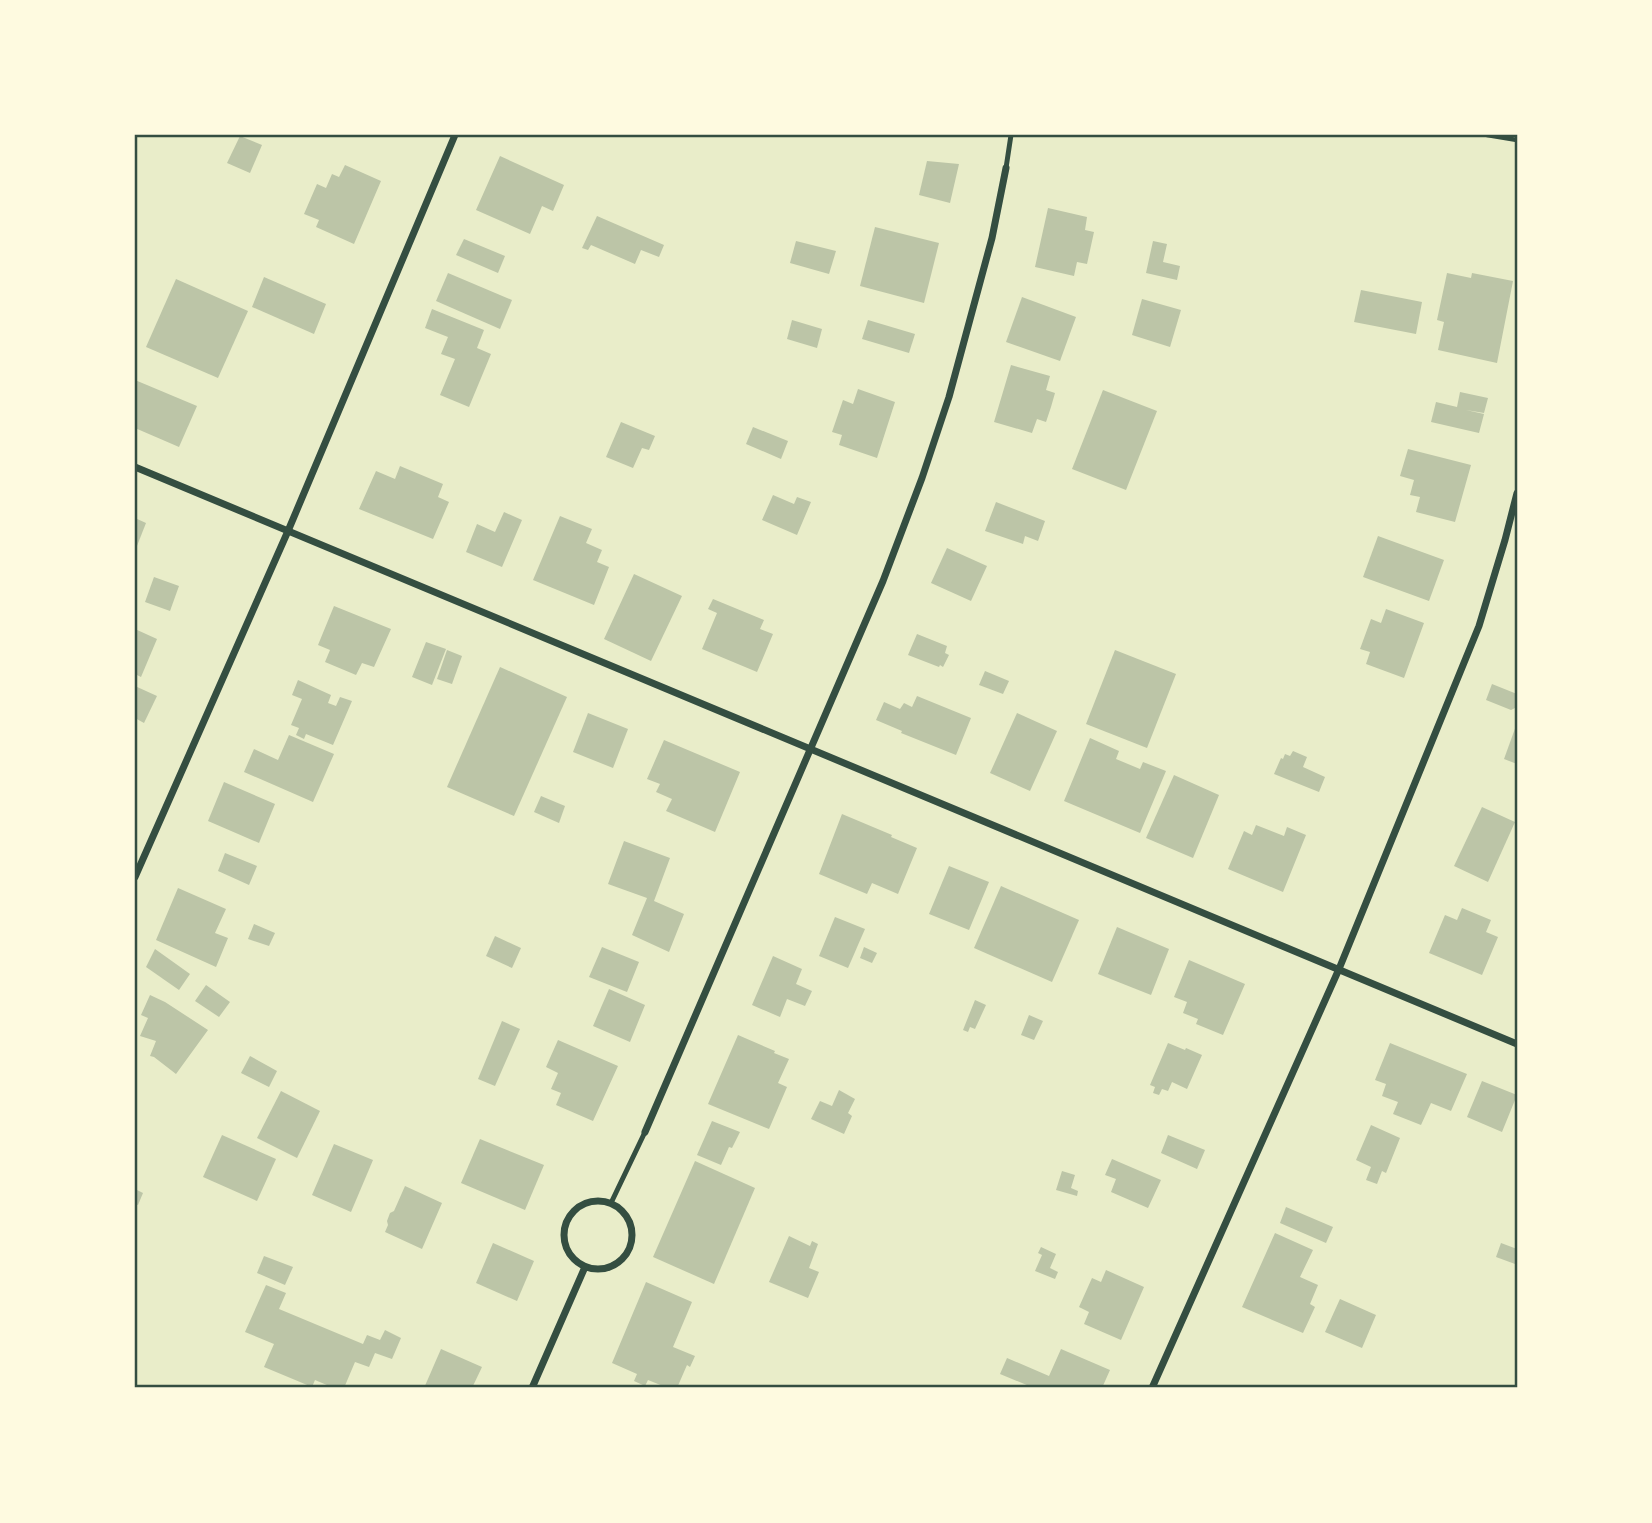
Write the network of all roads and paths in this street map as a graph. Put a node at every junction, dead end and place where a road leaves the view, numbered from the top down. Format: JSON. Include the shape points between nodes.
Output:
{"nodes":[{"id":1,"x":455,"y":135,"type":"edge"},
{"id":2,"x":1011,"y":135,"type":"edge"},
{"id":3,"x":1487,"y":135,"type":"edge"},
{"id":4,"x":1517,"y":140,"type":"edge"},
{"id":5,"x":1006,"y":168,"type":"joint"},
{"id":6,"x":135,"y":467,"type":"edge"},
{"id":7,"x":1517,"y":493,"type":"edge"},
{"id":8,"x":288,"y":530,"type":"junction"},
{"id":9,"x":809,"y":749,"type":"junction"},
{"id":10,"x":135,"y":877,"type":"edge"},
{"id":11,"x":1339,"y":969,"type":"junction"},
{"id":12,"x":1517,"y":1044,"type":"edge"},
{"id":13,"x":645,"y":1132,"type":"joint"},
{"id":14,"x":611,"y":1203,"type":"junction"},
{"id":15,"x":585,"y":1267,"type":"junction"},
{"id":16,"x":532,"y":1388,"type":"edge"},
{"id":17,"x":1152,"y":1388,"type":"edge"}],
"edges":[{"from":1,"to":8,"type":"street"},
{"from":2,"to":5,"type":"lane"},
{"from":3,"to":4,"type":"path"},
{"from":5,"to":9,"type":"street","via":[[949,397],[883,581]]},
{"from":6,"to":8,"type":"street"},
{"from":7,"to":11,"type":"street","via":[[1479,626]]},
{"from":8,"to":9,"type":"street"},
{"from":8,"to":10,"type":"street"},
{"from":9,"to":11,"type":"street"},
{"from":9,"to":13,"type":"street"},
{"from":11,"to":12,"type":"street"},
{"from":11,"to":17,"type":"street"},
{"from":13,"to":14,"type":"lane"},
{"from":14,"to":15,"type":"street","via":[[628,1219],[632,1230],[627,1253],[608,1268]]},
{"from":14,"to":15,"type":"street","via":[[601,1200],[580,1205],[566,1222],[563,1232],[568,1253]]},
{"from":15,"to":16,"type":"street"}]}
